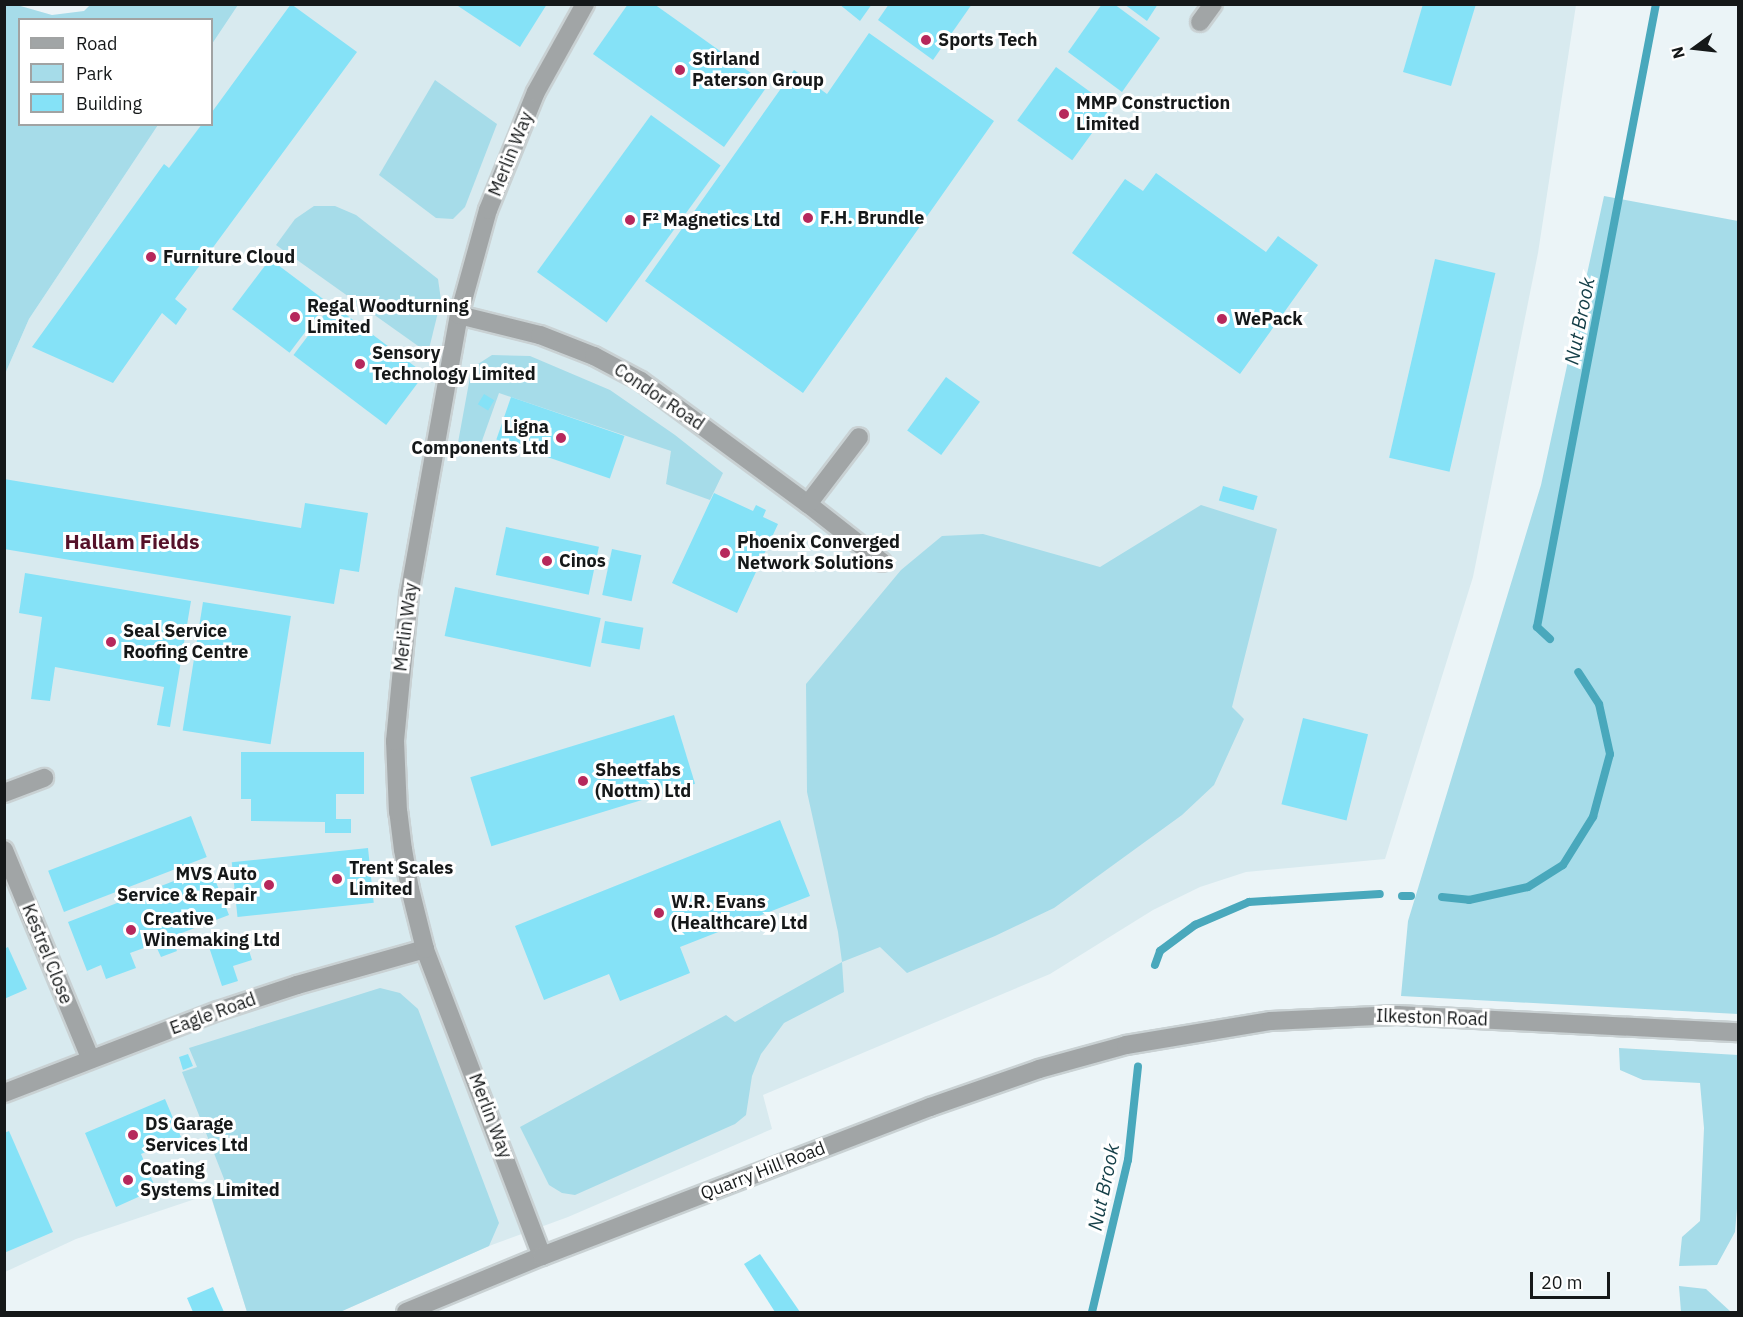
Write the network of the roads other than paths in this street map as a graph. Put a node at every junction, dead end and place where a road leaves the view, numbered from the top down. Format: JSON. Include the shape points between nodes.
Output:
{"nodes":[{"id":1,"x":585,"y":4,"type":"edge"},
{"id":2,"x":1213,"y":4,"type":"edge"},
{"id":3,"x":1200,"y":22,"type":"dead end"},
{"id":4,"x":459,"y":315,"type":"junction"},
{"id":5,"x":859,"y":437,"type":"dead end"},
{"id":6,"x":808,"y":504,"type":"junction"},
{"id":7,"x":882,"y":562,"type":"dead end"},
{"id":8,"x":44,"y":778,"type":"dead end"},
{"id":9,"x":4,"y":793,"type":"edge"},
{"id":10,"x":4,"y":850,"type":"edge"},
{"id":11,"x":425,"y":949,"type":"junction"},
{"id":12,"x":1738,"y":1032,"type":"edge"},
{"id":13,"x":1126,"y":1046,"type":"joint"},
{"id":14,"x":90,"y":1058,"type":"junction"},
{"id":15,"x":4,"y":1093,"type":"edge"},
{"id":16,"x":542,"y":1256,"type":"junction"},
{"id":17,"x":406,"y":1312,"type":"edge"}],
"edges":[{"from":1,"to":4,"type":"street","name":"Merlin Way","via":[[536,92],[488,210]]},
{"from":2,"to":3,"type":"street"},
{"from":4,"to":6,"type":"street","name":"Condor Road","via":[[540,335],[594,356],[641,381]]},
{"from":4,"to":11,"type":"street","name":"Merlin Way","via":[[409,595],[395,741],[402,840]]},
{"from":5,"to":6,"type":"street"},
{"from":6,"to":7,"type":"street","name":"Condor Road"},
{"from":8,"to":9,"type":"street"},
{"from":10,"to":14,"type":"street","name":"Kestrel Close"},
{"from":11,"to":14,"type":"street","name":"Eagle Road","via":[[297,985]]},
{"from":11,"to":16,"type":"street","name":"Merlin Way"},
{"from":12,"to":13,"type":"street","name":"Ilkeston Road","via":[[1397,1015],[1271,1021]]},
{"from":13,"to":16,"type":"street","name":"Quarry Hill Road","via":[[1039,1069],[941,1103]]},
{"from":14,"to":15,"type":"street","name":"Eagle Road"},
{"from":16,"to":17,"type":"street","name":"Quarry Hill Road"}]}
